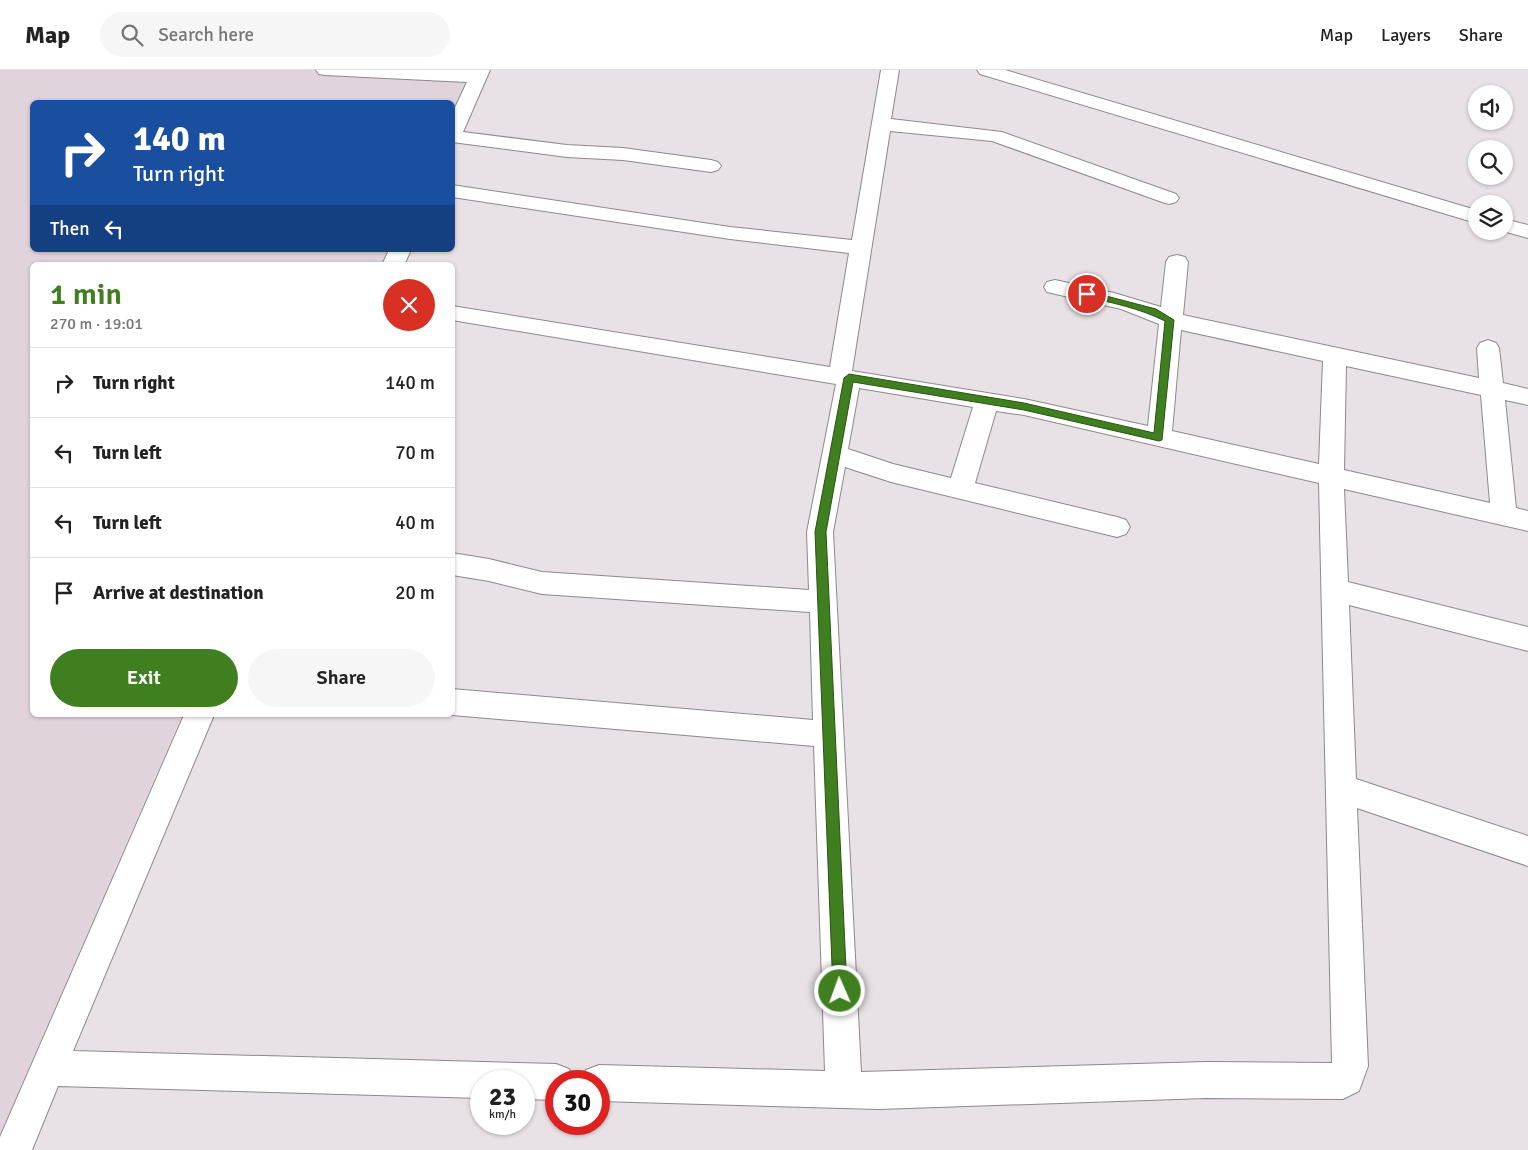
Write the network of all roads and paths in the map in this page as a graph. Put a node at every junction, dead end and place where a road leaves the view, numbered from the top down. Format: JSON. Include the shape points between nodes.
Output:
{"nodes":[{"id":1,"x":325,"y":70,"type":"edge"},
{"id":2,"x":890,"y":70,"type":"edge"},
{"id":3,"x":986,"y":70,"type":"edge"},
{"id":4,"x":480,"y":74,"type":"edge"},
{"id":5,"x":881,"y":124,"type":"junction"},
{"id":6,"x":455,"y":129,"type":"edge"},
{"id":7,"x":455,"y":136,"type":"edge"},
{"id":8,"x":711,"y":166,"type":"dead end"},
{"id":9,"x":455,"y":191,"type":"edge"},
{"id":10,"x":1169,"y":198,"type":"dead end"},
{"id":11,"x":1468,"y":214,"type":"edge"},
{"id":12,"x":1513,"y":228,"type":"edge"},
{"id":13,"x":1528,"y":232,"type":"edge"},
{"id":14,"x":861,"y":248,"type":"junction"},
{"id":15,"x":1177,"y":262,"type":"dead end"},
{"id":16,"x":1055,"y":287,"type":"dead end"},
{"id":17,"x":455,"y":313,"type":"edge"},
{"id":18,"x":1170,"y":320,"type":"junction"},
{"id":19,"x":1488,"y":348,"type":"dead end"},
{"id":20,"x":1335,"y":355,"type":"junction"},
{"id":21,"x":844,"y":377,"type":"junction"},
{"id":22,"x":1492,"y":388,"type":"junction"},
{"id":23,"x":1528,"y":397,"type":"edge"},
{"id":24,"x":987,"y":400,"type":"junction"},
{"id":25,"x":1159,"y":437,"type":"junction"},
{"id":26,"x":835,"y":454,"type":"junction"},
{"id":27,"x":1331,"y":476,"type":"junction"},
{"id":28,"x":960,"y":490,"type":"junction"},
{"id":29,"x":1504,"y":516,"type":"junction"},
{"id":30,"x":1528,"y":522,"type":"edge"},
{"id":31,"x":1117,"y":527,"type":"dead end"},
{"id":32,"x":455,"y":564,"type":"edge"},
{"id":33,"x":1335,"y":590,"type":"junction"},
{"id":34,"x":823,"y":602,"type":"junction"},
{"id":35,"x":1528,"y":639,"type":"edge"},
{"id":36,"x":455,"y":702,"type":"edge"},
{"id":37,"x":198,"y":717,"type":"edge"},
{"id":38,"x":829,"y":734,"type":"junction"},
{"id":39,"x":1341,"y":788,"type":"junction"},
{"id":40,"x":1528,"y":851,"type":"edge"},
{"id":41,"x":47,"y":1068,"type":"junction"},
{"id":42,"x":470,"y":1080,"type":"edge"},
{"id":43,"x":610,"y":1083,"type":"edge"},
{"id":44,"x":844,"y":1090,"type":"junction"},
{"id":45,"x":13,"y":1150,"type":"edge"}],
"edges":[{"from":1,"to":4,"type":"street"},
{"from":2,"to":5,"type":"street"},
{"from":3,"to":11,"type":"street"},
{"from":4,"to":6,"type":"street"},
{"from":5,"to":10,"type":"street","via":[[995,136]]},
{"from":5,"to":14,"type":"street"},
{"from":7,"to":8,"type":"street"},
{"from":9,"to":14,"type":"street","via":[[730,234]]},
{"from":12,"to":13,"type":"street"},
{"from":14,"to":21,"type":"street"},
{"from":15,"to":18,"type":"street"},
{"from":16,"to":18,"type":"street","via":[[1134,305]]},
{"from":17,"to":21,"type":"street"},
{"from":18,"to":20,"type":"street"},
{"from":18,"to":25,"type":"street"},
{"from":19,"to":22,"type":"street"},
{"from":20,"to":22,"type":"street"},
{"from":20,"to":27,"type":"street"},
{"from":21,"to":24,"type":"street"},
{"from":21,"to":26,"type":"street"},
{"from":22,"to":23,"type":"street"},
{"from":22,"to":29,"type":"street"},
{"from":24,"to":25,"type":"street"},
{"from":24,"to":28,"type":"street"},
{"from":25,"to":27,"type":"street"},
{"from":26,"to":28,"type":"street","via":[[891,473]]},
{"from":26,"to":34,"type":"street","via":[[820,532]]},
{"from":27,"to":29,"type":"street"},
{"from":27,"to":33,"type":"street"},
{"from":28,"to":31,"type":"street"},
{"from":29,"to":30,"type":"street"},
{"from":32,"to":34,"type":"street","via":[[542,583]]},
{"from":33,"to":35,"type":"street"},
{"from":33,"to":39,"type":"street"},
{"from":34,"to":38,"type":"street"},
{"from":36,"to":38,"type":"street"},
{"from":37,"to":41,"type":"street"},
{"from":38,"to":44,"type":"street"},
{"from":39,"to":40,"type":"street"},
{"from":39,"to":44,"type":"street","via":[[1350,1066],[1343,1081],[1206,1080]]},
{"from":41,"to":42,"type":"street"},
{"from":41,"to":45,"type":"street"},
{"from":43,"to":44,"type":"street"}]}
